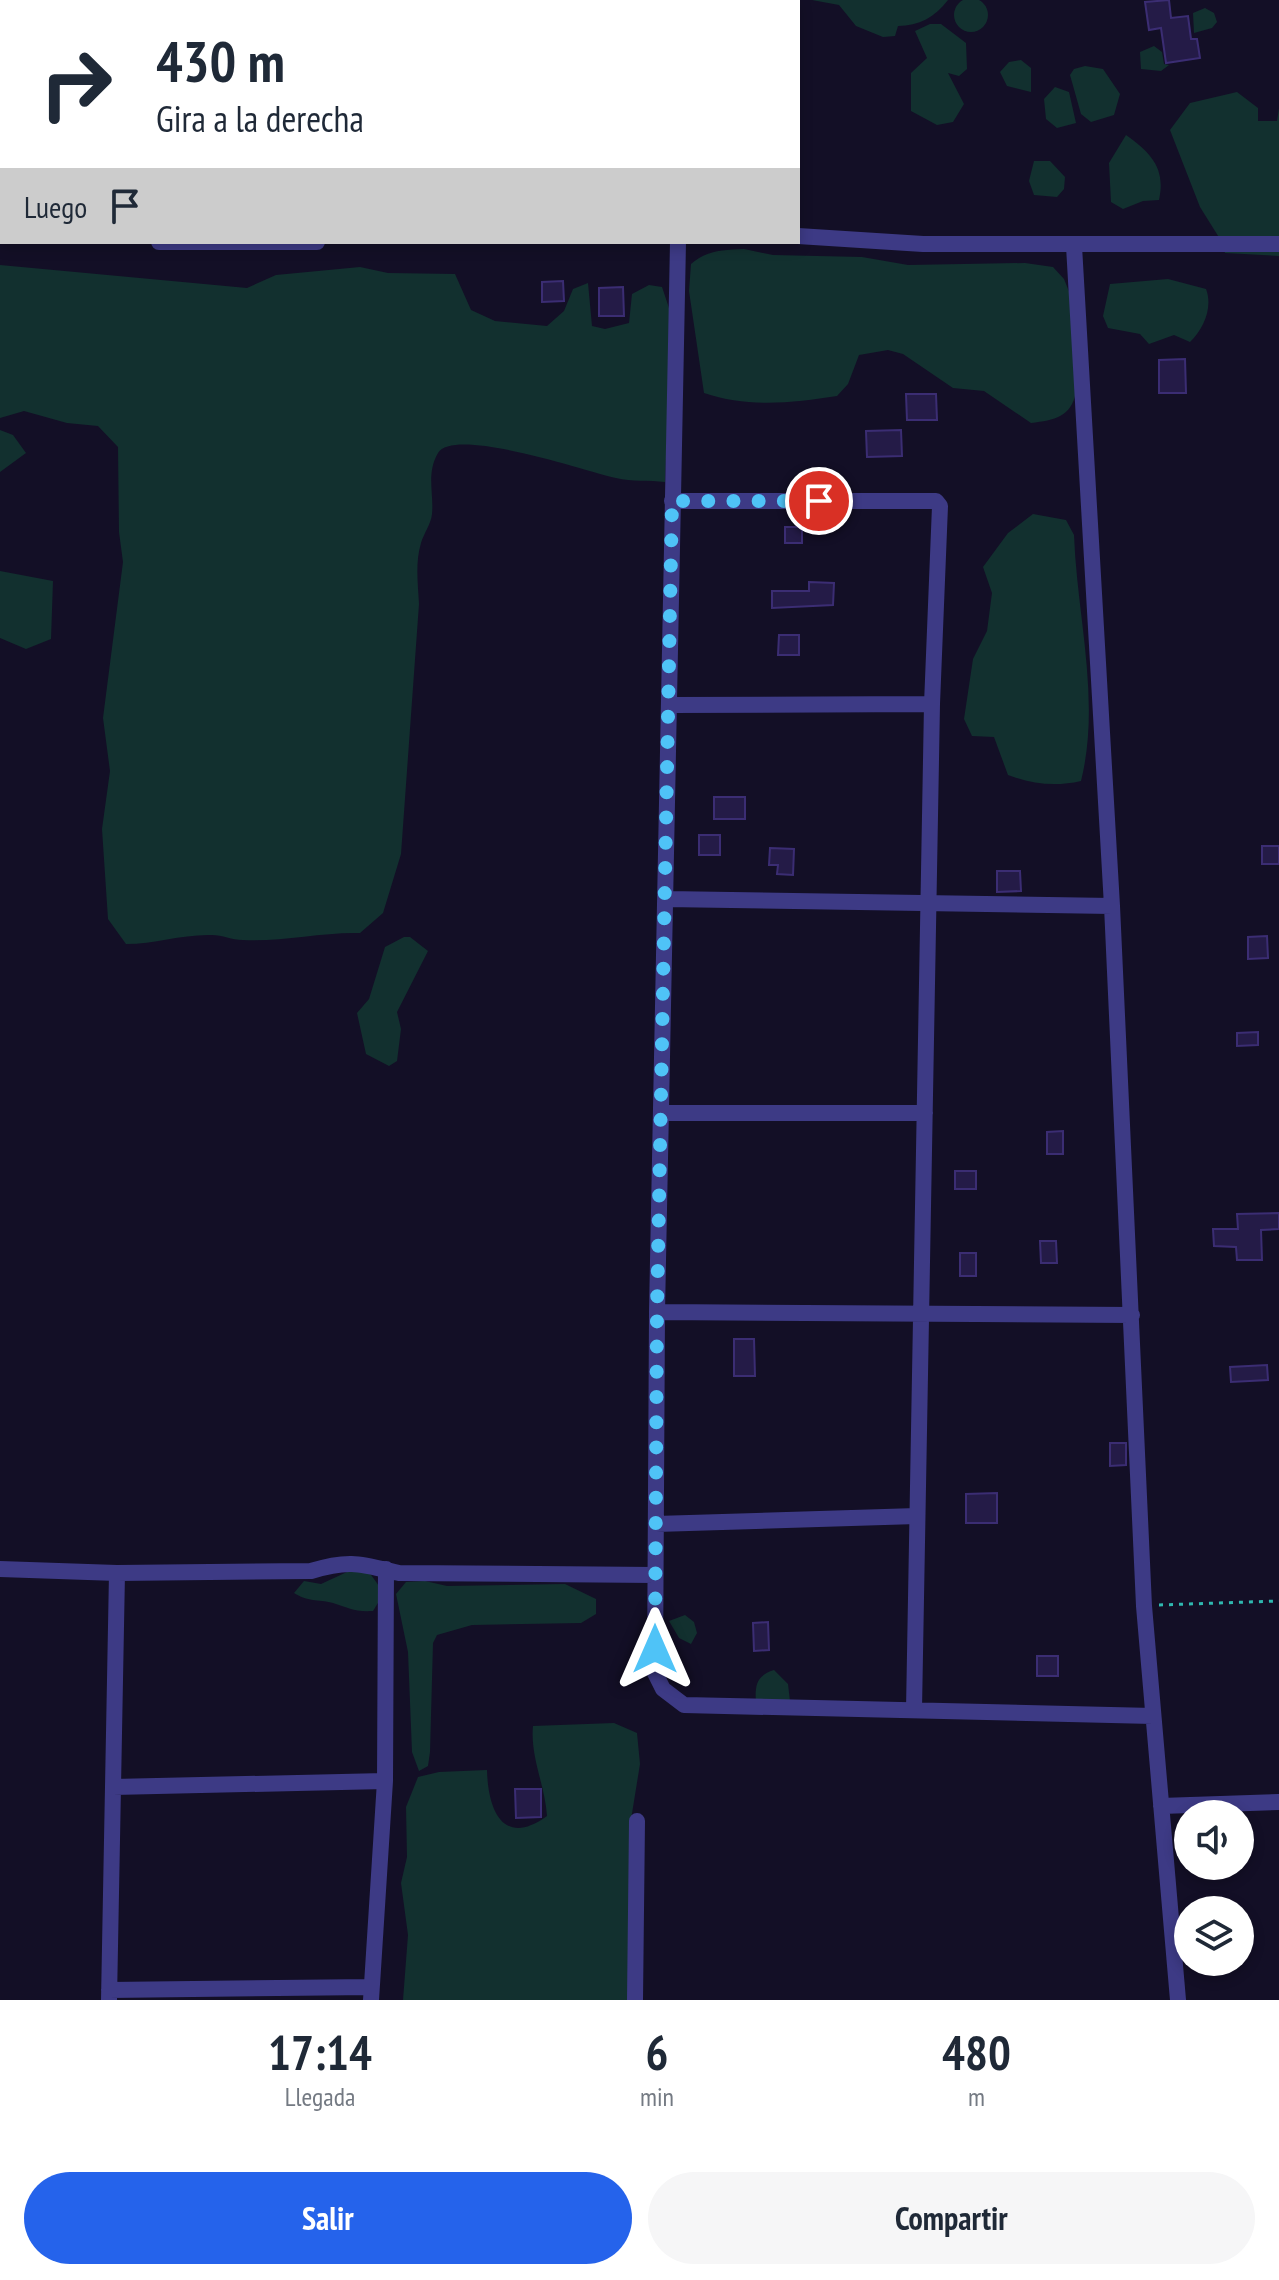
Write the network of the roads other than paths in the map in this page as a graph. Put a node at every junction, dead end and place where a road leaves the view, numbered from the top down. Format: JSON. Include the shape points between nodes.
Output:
{"nodes":[{"id":1,"x":800,"y":236,"type":"edge"},
{"id":2,"x":678,"y":244,"type":"edge"},
{"id":3,"x":1279,"y":244,"type":"edge"},
{"id":4,"x":1074,"y":246,"type":"junction"},
{"id":5,"x":672,"y":501,"type":"junction"},
{"id":6,"x":932,"y":704,"type":"junction"},
{"id":7,"x":670,"y":705,"type":"junction"},
{"id":8,"x":666,"y":899,"type":"junction"},
{"id":9,"x":928,"y":905,"type":"junction"},
{"id":10,"x":1112,"y":906,"type":"junction"},
{"id":11,"x":662,"y":1113,"type":"junction"},
{"id":12,"x":925,"y":1113,"type":"junction"},
{"id":13,"x":657,"y":1312,"type":"junction"},
{"id":14,"x":921,"y":1314,"type":"junction"},
{"id":15,"x":1132,"y":1315,"type":"junction"},
{"id":16,"x":917,"y":1516,"type":"junction"},
{"id":17,"x":656,"y":1524,"type":"junction"},
{"id":18,"x":0,"y":1569,"type":"edge"},
{"id":19,"x":386,"y":1569,"type":"junction"},
{"id":20,"x":117,"y":1573,"type":"junction"},
{"id":21,"x":655,"y":1575,"type":"junction"},
{"id":22,"x":914,"y":1710,"type":"junction"},
{"id":23,"x":1153,"y":1716,"type":"junction"},
{"id":24,"x":385,"y":1781,"type":"junction"},
{"id":25,"x":113,"y":1787,"type":"junction"},
{"id":26,"x":1279,"y":1802,"type":"edge"},
{"id":27,"x":1161,"y":1806,"type":"junction"},
{"id":28,"x":637,"y":1821,"type":"dead end"},
{"id":29,"x":371,"y":1993,"type":"edge"},
{"id":30,"x":109,"y":1995,"type":"edge"},
{"id":31,"x":635,"y":2000,"type":"edge"},
{"id":32,"x":1178,"y":2000,"type":"edge"}],
"edges":[{"from":1,"to":4,"type":"street"},
{"from":2,"to":5,"type":"street"},
{"from":3,"to":4,"type":"street"},
{"from":4,"to":10,"type":"street"},
{"from":5,"to":6,"type":"street","via":[[938,502]]},
{"from":5,"to":7,"type":"street"},
{"from":6,"to":7,"type":"street"},
{"from":6,"to":9,"type":"street"},
{"from":7,"to":8,"type":"street"},
{"from":8,"to":9,"type":"street"},
{"from":8,"to":11,"type":"street"},
{"from":9,"to":10,"type":"street"},
{"from":9,"to":12,"type":"street"},
{"from":10,"to":15,"type":"street"},
{"from":11,"to":12,"type":"street"},
{"from":11,"to":13,"type":"street"},
{"from":12,"to":14,"type":"street"},
{"from":13,"to":14,"type":"street"},
{"from":13,"to":17,"type":"street"},
{"from":14,"to":15,"type":"street"},
{"from":14,"to":16,"type":"street"},
{"from":15,"to":23,"type":"street"},
{"from":16,"to":17,"type":"street"},
{"from":16,"to":22,"type":"street"},
{"from":17,"to":21,"type":"street"},
{"from":18,"to":20,"type":"street"},
{"from":19,"to":20,"type":"street","via":[[341,1562],[311,1571]]},
{"from":19,"to":21,"type":"street"},
{"from":19,"to":24,"type":"street"},
{"from":20,"to":25,"type":"street"},
{"from":21,"to":22,"type":"street","via":[[655,1673],[663,1689],[684,1705]]},
{"from":22,"to":23,"type":"street"},
{"from":23,"to":27,"type":"street"},
{"from":24,"to":25,"type":"street"},
{"from":24,"to":29,"type":"street"},
{"from":25,"to":30,"type":"street"},
{"from":26,"to":27,"type":"street"},
{"from":27,"to":32,"type":"street"},
{"from":28,"to":31,"type":"street"},
{"from":29,"to":30,"type":"street"}]}
